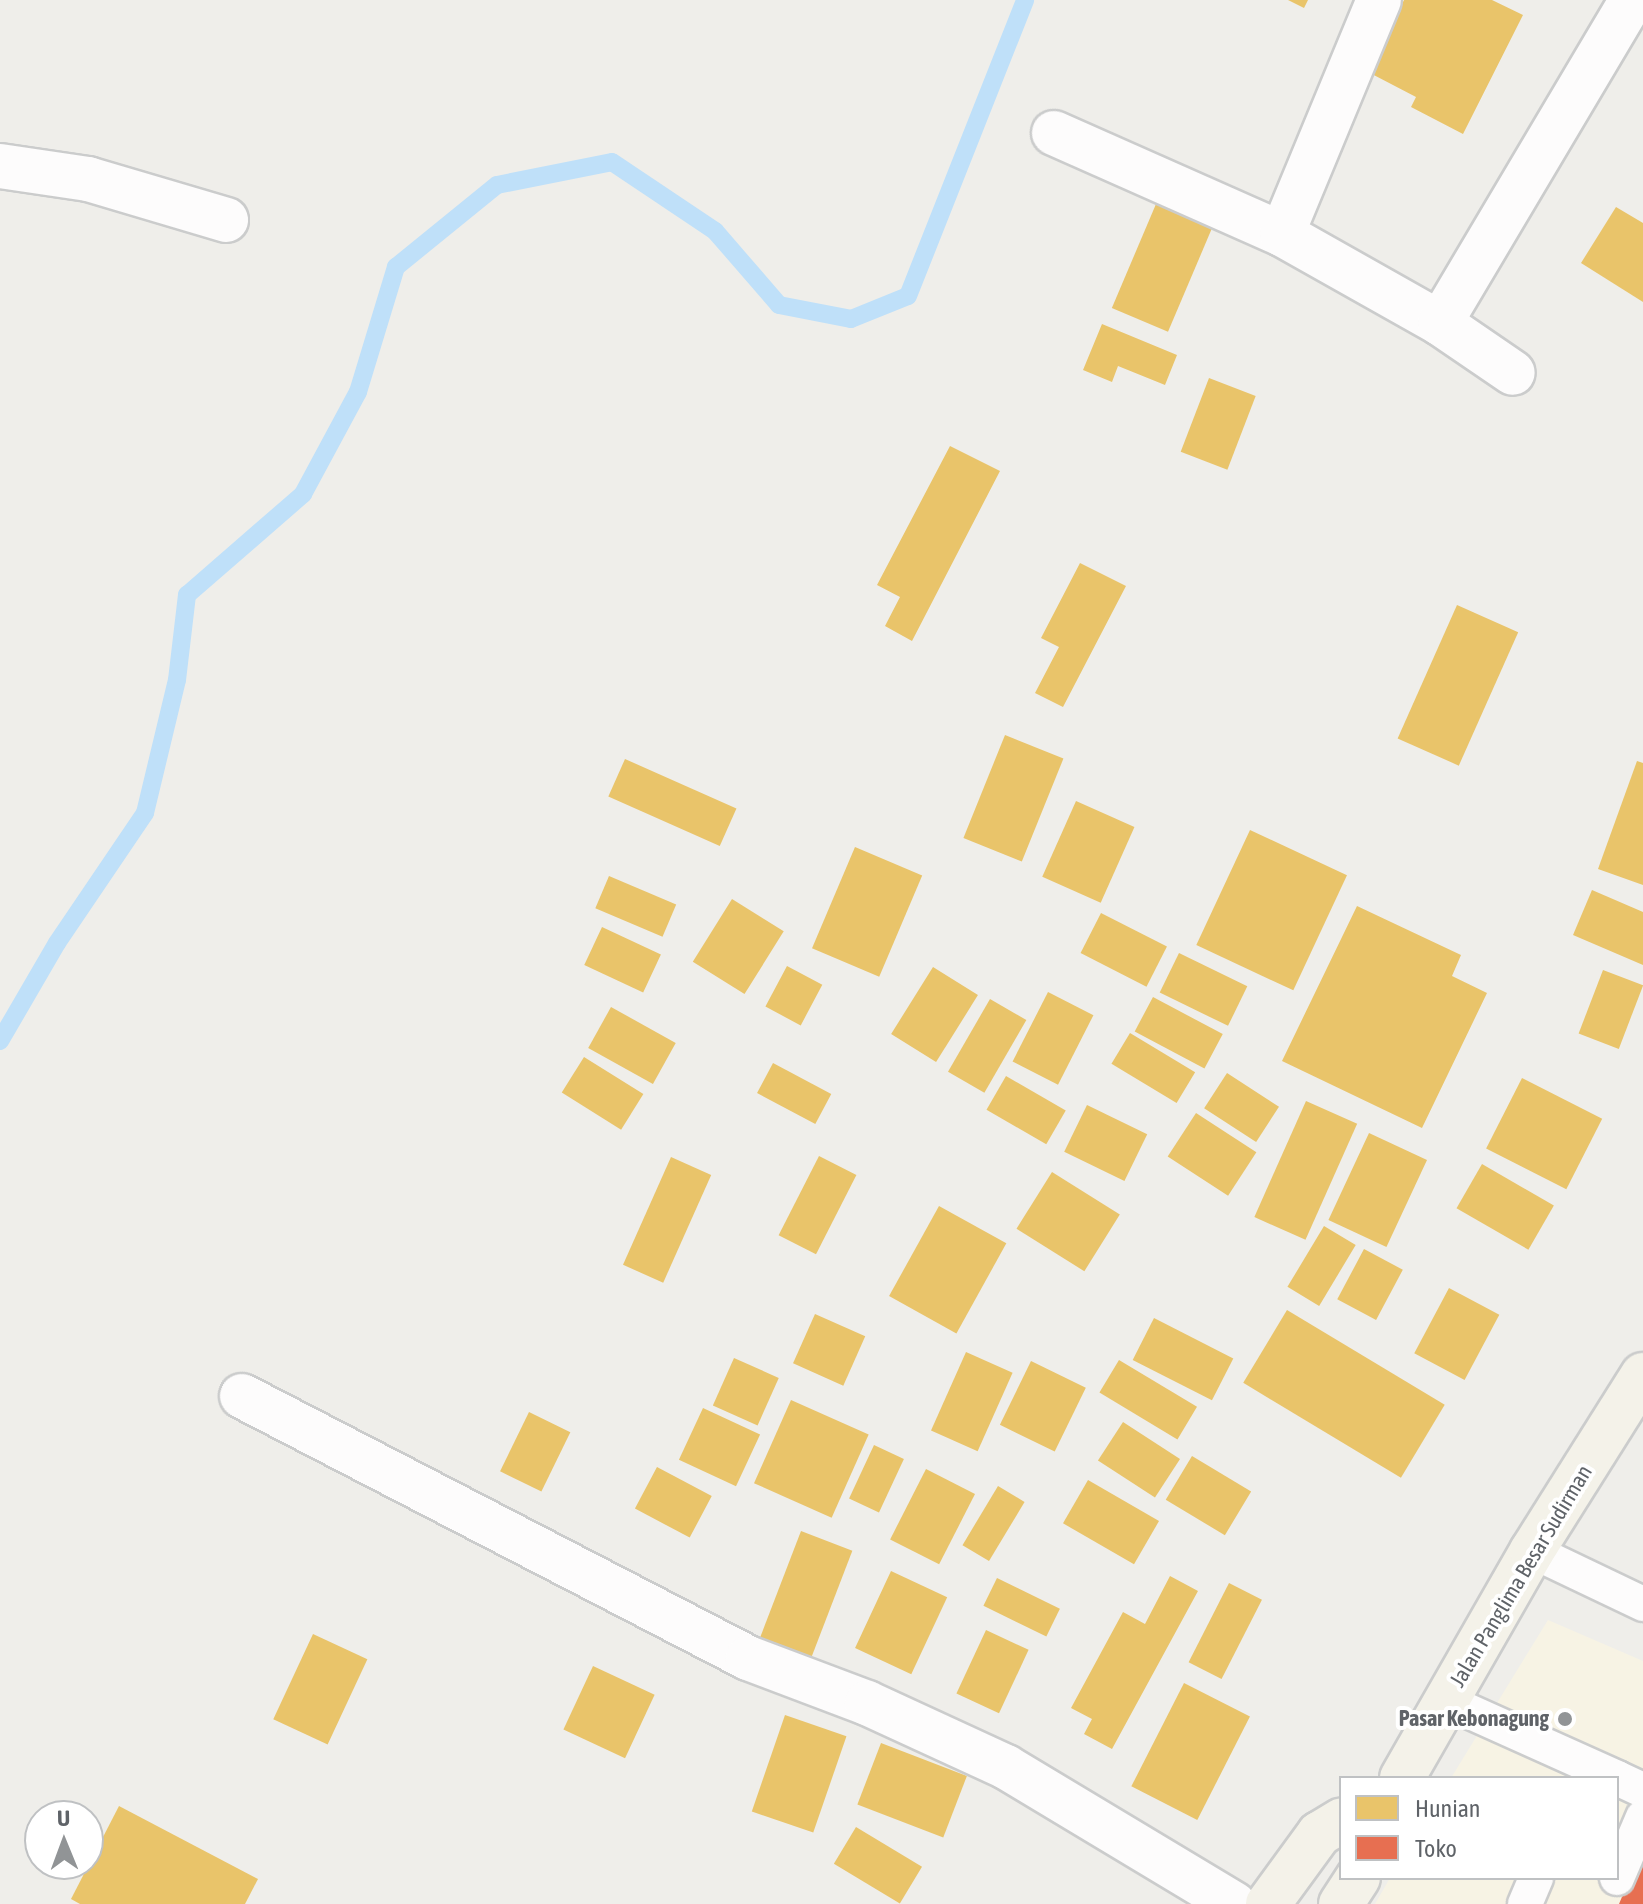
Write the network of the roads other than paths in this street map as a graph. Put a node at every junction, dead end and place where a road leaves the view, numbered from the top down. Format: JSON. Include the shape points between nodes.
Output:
{"nodes":[{"id":1,"x":1379,"y":0,"type":"edge"},
{"id":2,"x":1626,"y":9,"type":"edge"},
{"id":3,"x":1054,"y":133,"type":"dead end"},
{"id":4,"x":0,"y":166,"type":"edge"},
{"id":5,"x":226,"y":220,"type":"dead end"},
{"id":6,"x":1282,"y":234,"type":"junction"},
{"id":7,"x":1440,"y":323,"type":"junction"},
{"id":8,"x":1513,"y":373,"type":"dead end"},
{"id":9,"x":1643,"y":1375,"type":"edge"},
{"id":10,"x":242,"y":1396,"type":"dead end"},
{"id":11,"x":1532,"y":1551,"type":"junction"},
{"id":12,"x":1643,"y":1604,"type":"edge"},
{"id":13,"x":1446,"y":1701,"type":"junction"},
{"id":14,"x":1600,"y":1775,"type":"edge"},
{"id":15,"x":1403,"y":1776,"type":"edge"},
{"id":16,"x":1619,"y":1782,"type":"edge"},
{"id":17,"x":1643,"y":1790,"type":"edge"},
{"id":18,"x":1643,"y":1817,"type":"edge"},
{"id":19,"x":1339,"y":1822,"type":"edge"},
{"id":20,"x":1619,"y":1873,"type":"edge"},
{"id":21,"x":1357,"y":1880,"type":"edge"},
{"id":22,"x":1535,"y":1880,"type":"edge"},
{"id":23,"x":1616,"y":1880,"type":"edge"},
{"id":24,"x":1234,"y":1904,"type":"edge"},
{"id":25,"x":1268,"y":1904,"type":"edge"},
{"id":26,"x":1341,"y":1904,"type":"edge"},
{"id":27,"x":1525,"y":1904,"type":"edge"},
{"id":28,"x":1606,"y":1904,"type":"edge"}],
"edges":[{"from":1,"to":6,"type":"street"},
{"from":2,"to":7,"type":"street"},
{"from":3,"to":6,"type":"street"},
{"from":4,"to":5,"type":"street","via":[[88,179]]},
{"from":6,"to":7,"type":"street"},
{"from":7,"to":8,"type":"street"},
{"from":9,"to":11,"type":"main road","name":"Jalan Panglima Besar Sudirman"},
{"from":10,"to":24,"type":"street","via":[[748,1658],[867,1703],[1006,1767]]},
{"from":11,"to":12,"type":"lane"},
{"from":11,"to":13,"type":"main road","name":"Jalan Panglima Besar Sudirman"},
{"from":13,"to":14,"type":"lane"},
{"from":13,"to":15,"type":"main road","name":"Jalan Panglima Besar Sudirman"},
{"from":16,"to":17,"type":"lane"},
{"from":18,"to":20,"type":"lane"},
{"from":19,"to":25,"type":"main road","via":[[1319,1834]]},
{"from":21,"to":26,"type":"main road"},
{"from":22,"to":27,"type":"lane"},
{"from":23,"to":28,"type":"lane"}]}
